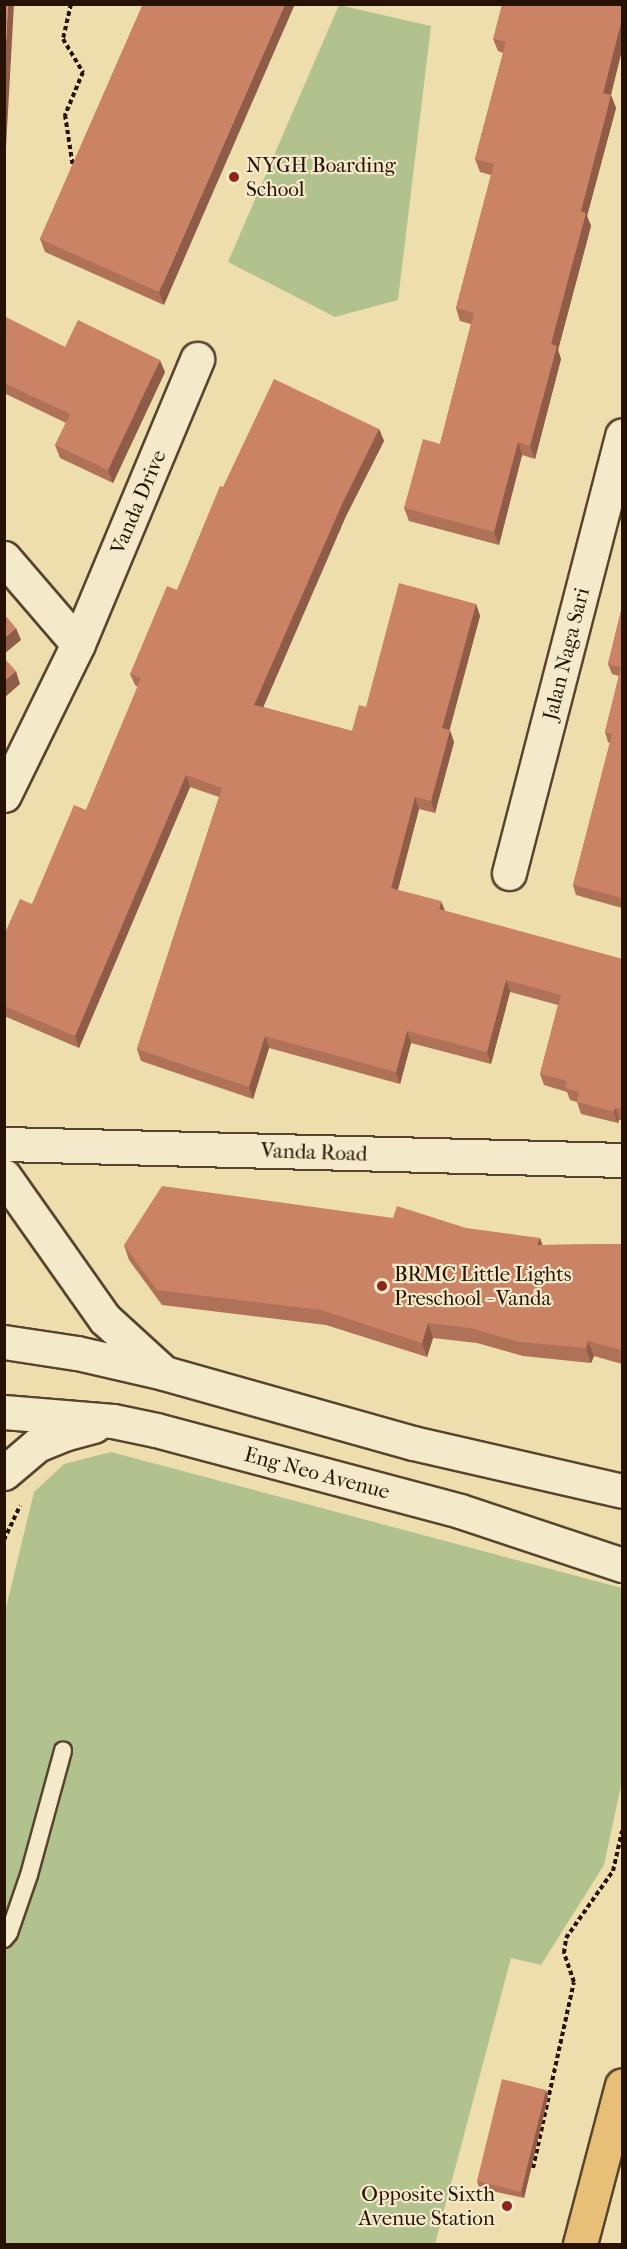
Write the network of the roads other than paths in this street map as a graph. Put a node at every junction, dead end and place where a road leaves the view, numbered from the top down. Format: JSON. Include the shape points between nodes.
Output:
{"nodes":[{"id":1,"x":197,"y":359,"type":"dead end"},
{"id":2,"x":622,"y":435,"type":"edge"},
{"id":3,"x":4,"y":558,"type":"edge"},
{"id":4,"x":78,"y":644,"type":"junction"},
{"id":5,"x":4,"y":795,"type":"edge"},
{"id":6,"x":509,"y":873,"type":"dead end"},
{"id":7,"x":4,"y":1144,"type":"edge"},
{"id":8,"x":622,"y":1160,"type":"edge"},
{"id":9,"x":4,"y":1176,"type":"edge"},
{"id":10,"x":4,"y":1342,"type":"edge"},
{"id":11,"x":164,"y":1373,"type":"junction"},
{"id":12,"x":4,"y":1412,"type":"edge"},
{"id":13,"x":113,"y":1421,"type":"junction"},
{"id":14,"x":4,"y":1473,"type":"edge"},
{"id":15,"x":622,"y":1491,"type":"edge"},
{"id":16,"x":622,"y":1565,"type":"edge"},
{"id":17,"x":63,"y":1751,"type":"dead end"},
{"id":18,"x":4,"y":1939,"type":"edge"},
{"id":19,"x":622,"y":2085,"type":"edge"},
{"id":20,"x":580,"y":2244,"type":"edge"}],
"edges":[{"from":1,"to":4,"type":"street","name":"Vanda Drive"},
{"from":2,"to":6,"type":"street","name":"Jalan Naga Sari"},
{"from":3,"to":4,"type":"street"},
{"from":4,"to":5,"type":"street","name":"Vanda Drive"},
{"from":7,"to":8,"type":"street","name":"Vanda Road"},
{"from":9,"to":11,"type":"street","via":[[105,1319]]},
{"from":10,"to":11,"type":"street","via":[[77,1353]]},
{"from":11,"to":15,"type":"street","via":[[414,1443]]},
{"from":12,"to":13,"type":"street","name":"Eng Neo Avenue"},
{"from":13,"to":14,"type":"street","via":[[67,1432],[37,1445]]},
{"from":13,"to":16,"type":"street","name":"Eng Neo Avenue","via":[[460,1511]]},
{"from":17,"to":18,"type":"lane","via":[[29,1875]]},
{"from":19,"to":20,"type":"highway"}]}
